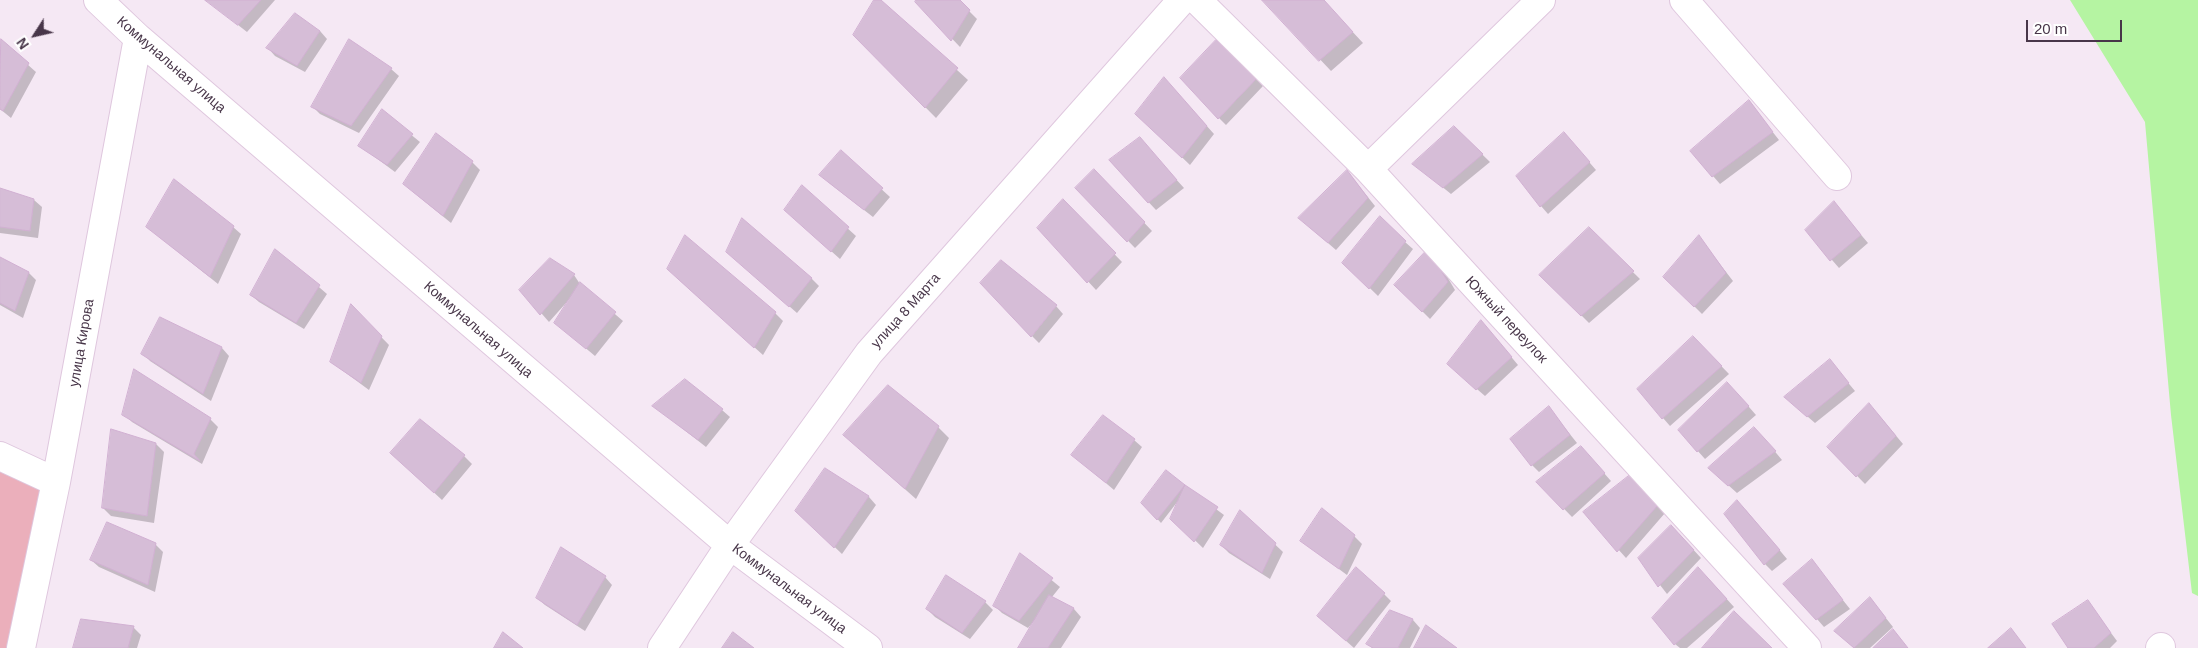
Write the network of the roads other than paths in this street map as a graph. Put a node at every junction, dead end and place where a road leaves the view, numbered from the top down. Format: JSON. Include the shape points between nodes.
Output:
{"nodes":[{"id":1,"x":98,"y":0,"type":"edge"},
{"id":2,"x":1182,"y":0,"type":"edge"},
{"id":3,"x":1198,"y":0,"type":"edge"},
{"id":4,"x":1541,"y":0,"type":"edge"},
{"id":5,"x":1684,"y":0,"type":"edge"},
{"id":6,"x":138,"y":38,"type":"junction"},
{"id":7,"x":1368,"y":169,"type":"junction"},
{"id":8,"x":1836,"y":176,"type":"dead end"},
{"id":9,"x":0,"y":456,"type":"edge"},
{"id":10,"x":56,"y":482,"type":"junction"},
{"id":11,"x":730,"y":545,"type":"junction"},
{"id":12,"x":21,"y":648,"type":"edge"},
{"id":13,"x":662,"y":648,"type":"edge"},
{"id":14,"x":868,"y":648,"type":"edge"},
{"id":15,"x":1807,"y":648,"type":"edge"}],
"edges":[{"from":1,"to":6,"type":"street","name":"Коммунальная улица"},
{"from":2,"to":11,"type":"street","name":"улица 8 Марта","via":[[869,354]]},
{"from":3,"to":7,"type":"street","name":"Южный переулок"},
{"from":4,"to":7,"type":"street"},
{"from":5,"to":8,"type":"street"},
{"from":6,"to":10,"type":"street","name":"улица Кирова"},
{"from":6,"to":11,"type":"street","name":"Коммунальная улица"},
{"from":7,"to":15,"type":"street","name":"Южный переулок"},
{"from":9,"to":10,"type":"street"},
{"from":10,"to":12,"type":"street","name":"улица Кирова"},
{"from":11,"to":13,"type":"street","name":"улица 8 Марта"},
{"from":11,"to":14,"type":"street","name":"Коммунальная улица"}]}
